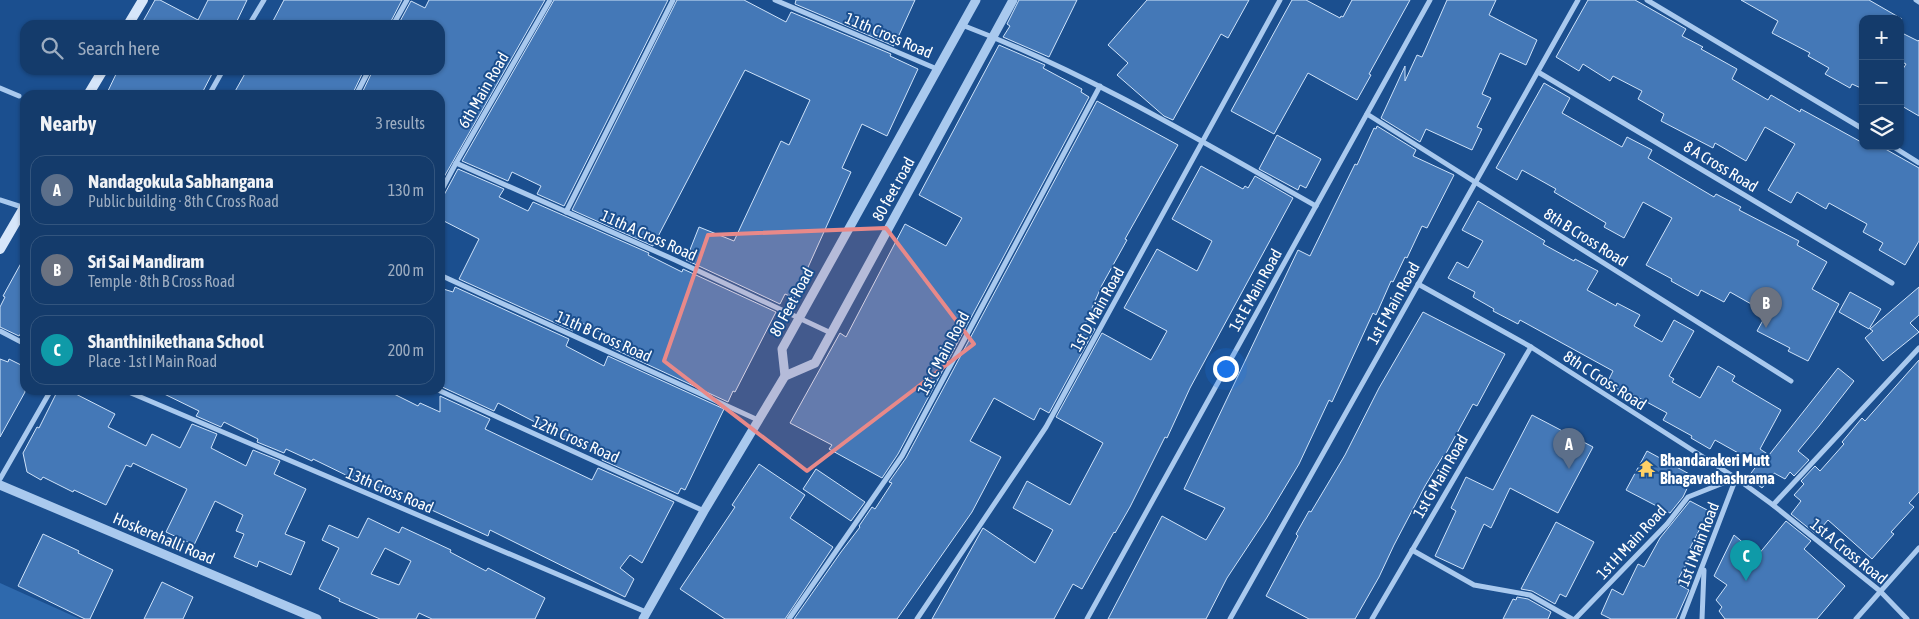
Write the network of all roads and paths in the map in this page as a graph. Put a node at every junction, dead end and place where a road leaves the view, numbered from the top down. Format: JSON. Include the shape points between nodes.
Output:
{"nodes":[{"id":1,"x":143,"y":0,"type":"edge"},
{"id":2,"x":264,"y":0,"type":"edge"},
{"id":3,"x":406,"y":0,"type":"edge"},
{"id":4,"x":550,"y":0,"type":"edge"},
{"id":5,"x":673,"y":0,"type":"edge"},
{"id":6,"x":775,"y":0,"type":"edge"},
{"id":7,"x":976,"y":0,"type":"edge"},
{"id":8,"x":1013,"y":0,"type":"edge"},
{"id":9,"x":1280,"y":0,"type":"edge"},
{"id":10,"x":1430,"y":0,"type":"edge"},
{"id":11,"x":1578,"y":0,"type":"edge"},
{"id":12,"x":1647,"y":0,"type":"edge"},
{"id":13,"x":131,"y":20,"type":"edge"},
{"id":14,"x":252,"y":20,"type":"edge"},
{"id":15,"x":396,"y":20,"type":"edge"},
{"id":16,"x":962,"y":25,"type":"junction"},
{"id":17,"x":993,"y":37,"type":"junction"},
{"id":18,"x":937,"y":69,"type":"junction"},
{"id":19,"x":1538,"y":72,"type":"junction"},
{"id":20,"x":100,"y":75,"type":"edge"},
{"id":21,"x":220,"y":75,"type":"edge"},
{"id":22,"x":366,"y":75,"type":"edge"},
{"id":23,"x":1100,"y":86,"type":"junction"},
{"id":24,"x":0,"y":88,"type":"edge"},
{"id":25,"x":91,"y":90,"type":"edge"},
{"id":26,"x":212,"y":90,"type":"edge"},
{"id":27,"x":359,"y":90,"type":"edge"},
{"id":28,"x":19,"y":96,"type":"dead end"},
{"id":29,"x":1367,"y":114,"type":"junction"},
{"id":30,"x":1859,"y":127,"type":"edge"},
{"id":31,"x":1203,"y":142,"type":"junction"},
{"id":32,"x":1898,"y":150,"type":"edge"},
{"id":33,"x":456,"y":162,"type":"junction"},
{"id":34,"x":1919,"y":163,"type":"edge"},
{"id":35,"x":1476,"y":182,"type":"junction"},
{"id":36,"x":445,"y":183,"type":"edge"},
{"id":37,"x":0,"y":200,"type":"edge"},
{"id":38,"x":20,"y":206,"type":"edge"},
{"id":39,"x":1316,"y":206,"type":"junction"},
{"id":40,"x":566,"y":212,"type":"junction"},
{"id":41,"x":20,"y":215,"type":"edge"},
{"id":42,"x":0,"y":249,"type":"edge"},
{"id":43,"x":445,"y":277,"type":"edge"},
{"id":44,"x":1892,"y":283,"type":"dead end"},
{"id":45,"x":1418,"y":284,"type":"junction"},
{"id":46,"x":798,"y":318,"type":"junction"},
{"id":47,"x":0,"y":331,"type":"edge"},
{"id":48,"x":832,"y":333,"type":"junction"},
{"id":49,"x":20,"y":341,"type":"edge"},
{"id":50,"x":1531,"y":346,"type":"junction"},
{"id":51,"x":1919,"y":348,"type":"edge"},
{"id":52,"x":785,"y":376,"type":"junction"},
{"id":53,"x":1790,"y":381,"type":"dead end"},
{"id":54,"x":445,"y":393,"type":"edge"},
{"id":55,"x":49,"y":395,"type":"edge"},
{"id":56,"x":136,"y":395,"type":"edge"},
{"id":57,"x":758,"y":420,"type":"junction"},
{"id":58,"x":1736,"y":478,"type":"junction"},
{"id":59,"x":0,"y":479,"type":"edge"},
{"id":60,"x":0,"y":485,"type":"edge"},
{"id":61,"x":1773,"y":505,"type":"junction"},
{"id":62,"x":704,"y":511,"type":"junction"},
{"id":63,"x":1919,"y":548,"type":"edge"},
{"id":64,"x":1412,"y":550,"type":"junction"},
{"id":65,"x":1704,"y":564,"type":"junction"},
{"id":66,"x":1880,"y":591,"type":"junction"},
{"id":67,"x":645,"y":616,"type":"edge"},
{"id":68,"x":317,"y":619,"type":"edge"},
{"id":69,"x":789,"y":619,"type":"edge"},
{"id":70,"x":917,"y":619,"type":"edge"},
{"id":71,"x":1087,"y":619,"type":"edge"},
{"id":72,"x":1230,"y":619,"type":"edge"},
{"id":73,"x":1372,"y":619,"type":"edge"},
{"id":74,"x":1574,"y":619,"type":"edge"},
{"id":75,"x":1682,"y":619,"type":"edge"},
{"id":76,"x":1702,"y":619,"type":"edge"},
{"id":77,"x":1856,"y":619,"type":"edge"},
{"id":78,"x":1907,"y":619,"type":"edge"}],
"edges":[{"from":1,"to":13,"type":"main road"},
{"from":2,"to":14,"type":"street"},
{"from":3,"to":15,"type":"street"},
{"from":4,"to":33,"type":"street","name":"6th Main Road"},
{"from":5,"to":40,"type":"street"},
{"from":6,"to":18,"type":"street","name":"11th Cross Road"},
{"from":7,"to":16,"type":"street","name":"80 Feet Road"},
{"from":8,"to":17,"type":"street","name":"80 feet road"},
{"from":9,"to":31,"type":"street","name":"1st D Main Road"},
{"from":10,"to":29,"type":"street","name":"1st E Main Road"},
{"from":11,"to":19,"type":"street","name":"1st F Main Road"},
{"from":12,"to":30,"type":"street"},
{"from":16,"to":17,"type":"street"},
{"from":16,"to":18,"type":"street","name":"80 Feet Road"},
{"from":17,"to":23,"type":"street"},
{"from":17,"to":48,"type":"street","name":"80 feet road"},
{"from":18,"to":46,"type":"street","name":"80 Feet Road"},
{"from":19,"to":35,"type":"street","name":"1st F Main Road"},
{"from":19,"to":44,"type":"street","name":"8 A Cross Road"},
{"from":20,"to":25,"type":"main road"},
{"from":21,"to":26,"type":"street"},
{"from":22,"to":27,"type":"street"},
{"from":23,"to":31,"type":"street"},
{"from":23,"to":69,"type":"street","name":"1st C Main Road","via":[[902,456]]},
{"from":24,"to":28,"type":"street"},
{"from":29,"to":35,"type":"street","name":"8th B Cross Road"},
{"from":29,"to":39,"type":"street","name":"1st E Main Road"},
{"from":31,"to":39,"type":"street"},
{"from":31,"to":70,"type":"street","name":"1st D Main Road","via":[[1046,427]]},
{"from":32,"to":34,"type":"street"},
{"from":33,"to":36,"type":"street","name":"6th Main Road"},
{"from":33,"to":40,"type":"street","name":"11th A Cross Road"},
{"from":35,"to":45,"type":"street","name":"1st F Main Road"},
{"from":35,"to":53,"type":"street","name":"8th B Cross Road"},
{"from":37,"to":38,"type":"street"},
{"from":39,"to":71,"type":"street","name":"1st E Main Road"},
{"from":40,"to":46,"type":"street","name":"11th A Cross Road"},
{"from":41,"to":42,"type":"main road"},
{"from":43,"to":57,"type":"street","name":"11th B Cross Road"},
{"from":45,"to":50,"type":"street","name":"8th C Cross Road"},
{"from":45,"to":72,"type":"street","name":"1st F Main Road"},
{"from":46,"to":48,"type":"street","name":"11th A Cross Road"},
{"from":46,"to":52,"type":"street","name":"80 Feet Road","via":[[782,348]]},
{"from":47,"to":49,"type":"street"},
{"from":48,"to":52,"type":"street","name":"80 feet road","via":[[815,363]]},
{"from":50,"to":58,"type":"street","name":"8th C Cross Road"},
{"from":50,"to":64,"type":"street","name":"1st G Main Road"},
{"from":51,"to":61,"type":"street"},
{"from":52,"to":57,"type":"street"},
{"from":54,"to":62,"type":"street","name":"12th Cross Road"},
{"from":55,"to":59,"type":"street"},
{"from":56,"to":67,"type":"street","name":"13th Cross Road"},
{"from":57,"to":62,"type":"street"},
{"from":58,"to":61,"type":"street","name":"8th C Cross Road"},
{"from":58,"to":65,"type":"street","name":"1st I Main Road"},
{"from":58,"to":74,"type":"street","name":"1st H Main Road","via":[[1688,497],[1667,524]]},
{"from":60,"to":68,"type":"street","name":"Hoskerehalli Road"},
{"from":61,"to":66,"type":"street","name":"1st A Cross Road"},
{"from":62,"to":67,"type":"street"},
{"from":63,"to":66,"type":"street"},
{"from":64,"to":73,"type":"street","name":"1st G Main Road"},
{"from":64,"to":74,"type":"street","via":[[1474,585],[1530,594]]},
{"from":65,"to":75,"type":"street","name":"1st I Main Road"},
{"from":65,"to":76,"type":"street"},
{"from":66,"to":77,"type":"street"},
{"from":66,"to":78,"type":"street","name":"1st A Cross Road"}]}
